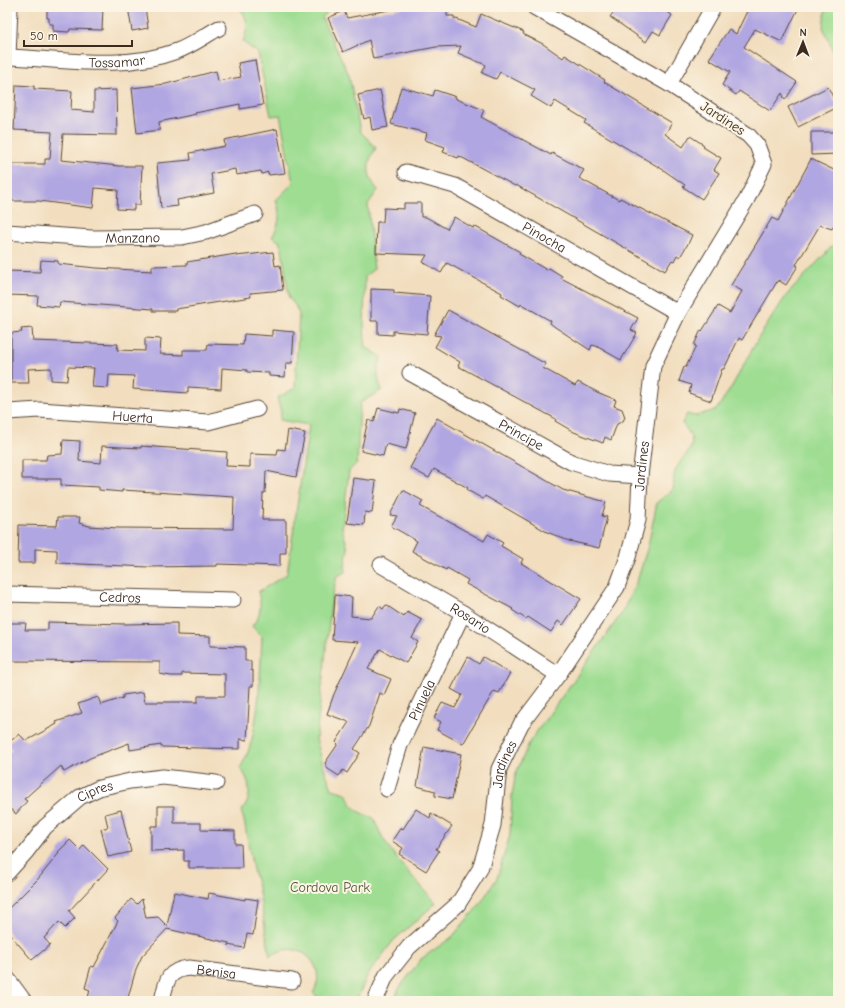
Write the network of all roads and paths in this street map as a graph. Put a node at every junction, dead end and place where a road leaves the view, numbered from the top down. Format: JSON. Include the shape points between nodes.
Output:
{"nodes":[{"id":1,"x":10,"y":7,"type":"edge"},
{"id":2,"x":534,"y":7,"type":"edge"},
{"id":3,"x":712,"y":7,"type":"edge"},
{"id":4,"x":220,"y":28,"type":"dead end"},
{"id":5,"x":8,"y":57,"type":"edge"},
{"id":6,"x":669,"y":84,"type":"junction"},
{"id":7,"x":406,"y":172,"type":"dead end"},
{"id":8,"x":255,"y":214,"type":"dead end"},
{"id":9,"x":7,"y":232,"type":"edge"},
{"id":10,"x":678,"y":313,"type":"junction"},
{"id":11,"x":410,"y":373,"type":"dead end"},
{"id":12,"x":256,"y":409,"type":"dead end"},
{"id":13,"x":7,"y":412,"type":"edge"},
{"id":14,"x":640,"y":476,"type":"junction"},
{"id":15,"x":381,"y":565,"type":"dead end"},
{"id":16,"x":7,"y":594,"type":"edge"},
{"id":17,"x":233,"y":600,"type":"dead end"},
{"id":18,"x":463,"y":613,"type":"junction"},
{"id":19,"x":558,"y":675,"type":"junction"},
{"id":20,"x":216,"y":783,"type":"dead end"},
{"id":21,"x":387,"y":789,"type":"dead end"},
{"id":22,"x":7,"y":873,"type":"edge"},
{"id":23,"x":7,"y":978,"type":"edge"},
{"id":24,"x":292,"y":981,"type":"dead end"},
{"id":25,"x":24,"y":1001,"type":"edge"},
{"id":26,"x":162,"y":1001,"type":"edge"},
{"id":27,"x":375,"y":1001,"type":"edge"}],
"edges":[{"from":1,"to":5,"type":"street"},
{"from":2,"to":6,"type":"street","name":"Jardines"},
{"from":3,"to":6,"type":"street"},
{"from":4,"to":5,"type":"street","name":"Tossamar","via":[[177,51],[142,59],[104,62]]},
{"from":6,"to":10,"type":"street","name":"Jardines","via":[[748,135],[757,145],[764,164],[748,199]]},
{"from":7,"to":10,"type":"street","name":"Pinocha","via":[[455,186]]},
{"from":8,"to":9,"type":"street","name":"Manzano","via":[[206,232],[182,237],[92,238]]},
{"from":10,"to":14,"type":"street","name":"Jardines","via":[[653,366]]},
{"from":11,"to":14,"type":"street","name":"Principe","via":[[571,462],[609,474]]},
{"from":12,"to":13,"type":"street","name":"Huerta","via":[[208,422],[40,410]]},
{"from":14,"to":19,"type":"street","name":"Jardines","via":[[638,520],[617,587]]},
{"from":15,"to":18,"type":"street","name":"Rosario"},
{"from":16,"to":17,"type":"street","name":"Cedros"},
{"from":18,"to":19,"type":"street","name":"Rosario"},
{"from":18,"to":21,"type":"street","name":"Pinuela","via":[[400,745]]},
{"from":19,"to":27,"type":"street","name":"Jardines","via":[[521,724],[499,769],[493,825],[480,869],[458,904],[409,947],[386,976]]},
{"from":20,"to":22,"type":"street","name":"Cipres","via":[[162,778],[130,781],[92,791],[80,797],[45,827]]},
{"from":23,"to":25,"type":"street"},
{"from":24,"to":26,"type":"street","name":"Benisa","via":[[189,968],[178,969],[170,976]]}]}
